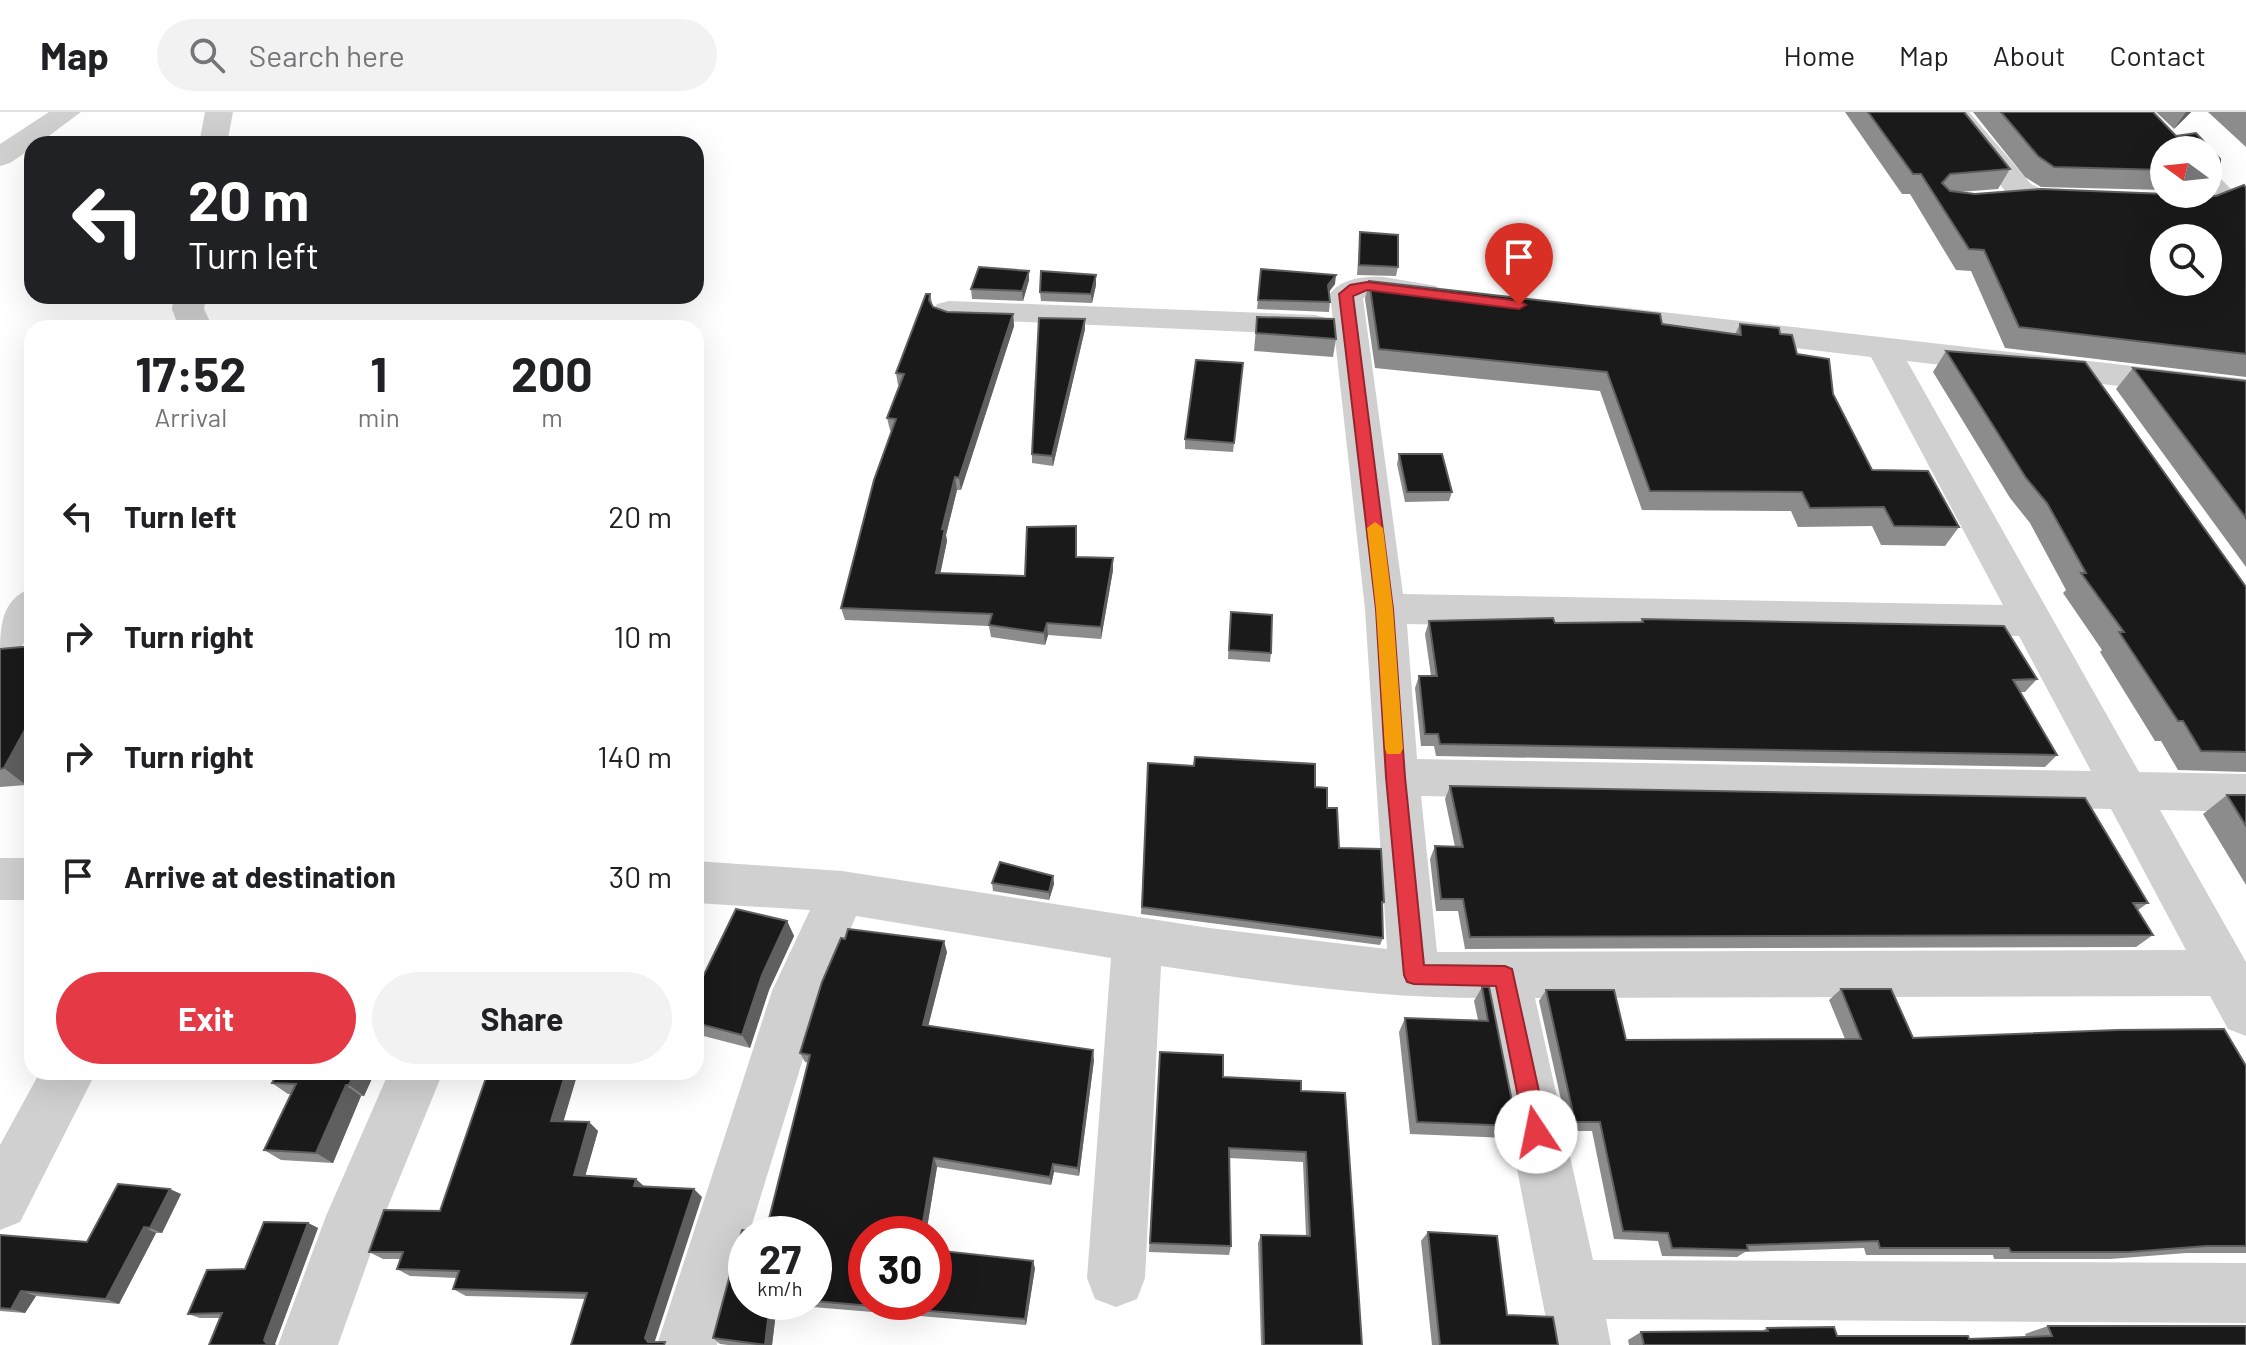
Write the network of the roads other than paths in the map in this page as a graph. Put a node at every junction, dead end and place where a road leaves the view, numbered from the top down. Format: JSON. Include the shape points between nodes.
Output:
{"nodes":[{"id":1,"x":67,"y":112,"type":"edge"},
{"id":2,"x":219,"y":112,"type":"edge"},
{"id":3,"x":1955,"y":112,"type":"edge"},
{"id":4,"x":31,"y":136,"type":"edge"},
{"id":5,"x":214,"y":136,"type":"edge"},
{"id":6,"x":24,"y":141,"type":"edge"},
{"id":7,"x":0,"y":157,"type":"edge"},
{"id":8,"x":2025,"y":195,"type":"junction"},
{"id":9,"x":1994,"y":202,"type":"edge"},
{"id":10,"x":2150,"y":203,"type":"edge"},
{"id":11,"x":1461,"y":298,"type":"edge"},
{"id":12,"x":949,"y":311,"type":"edge"},
{"id":13,"x":1570,"y":311,"type":"edge"},
{"id":14,"x":1350,"y":326,"type":"junction"},
{"id":15,"x":1884,"y":350,"type":"junction"},
{"id":16,"x":2083,"y":372,"type":"junction"},
{"id":17,"x":2246,"y":390,"type":"edge"},
{"id":18,"x":2110,"y":410,"type":"edge"},
{"id":19,"x":1385,"y":609,"type":"junction"},
{"id":20,"x":24,"y":613,"type":"edge"},
{"id":21,"x":2031,"y":621,"type":"junction"},
{"id":22,"x":0,"y":644,"type":"edge"},
{"id":23,"x":1396,"y":777,"type":"junction"},
{"id":24,"x":2124,"y":793,"type":"junction"},
{"id":25,"x":2246,"y":793,"type":"edge"},
{"id":26,"x":0,"y":879,"type":"edge"},
{"id":27,"x":24,"y":879,"type":"edge"},
{"id":28,"x":704,"y":882,"type":"edge"},
{"id":29,"x":842,"y":892,"type":"junction"},
{"id":30,"x":1137,"y":940,"type":"junction"},
{"id":31,"x":1414,"y":975,"type":"junction"},
{"id":32,"x":1505,"y":976,"type":"junction"},
{"id":33,"x":2235,"y":992,"type":"edge"},
{"id":34,"x":65,"y":1080,"type":"edge"},
{"id":35,"x":413,"y":1080,"type":"edge"},
{"id":36,"x":0,"y":1202,"type":"edge"},
{"id":37,"x":1116,"y":1278,"type":"dead end"},
{"id":38,"x":1568,"y":1289,"type":"junction"},
{"id":39,"x":2246,"y":1293,"type":"edge"},
{"id":40,"x":308,"y":1345,"type":"edge"},
{"id":41,"x":687,"y":1345,"type":"edge"},
{"id":42,"x":1581,"y":1345,"type":"edge"}],
"edges":[{"from":1,"to":4,"type":"street"},
{"from":2,"to":5,"type":"street"},
{"from":3,"to":8,"type":"street"},
{"from":6,"to":7,"type":"street"},
{"from":8,"to":9,"type":"street"},
{"from":8,"to":10,"type":"street"},
{"from":11,"to":14,"type":"street","via":[[1354,288],[1346,294]]},
{"from":12,"to":14,"type":"street"},
{"from":13,"to":15,"type":"street"},
{"from":14,"to":19,"type":"street"},
{"from":15,"to":16,"type":"street"},
{"from":15,"to":21,"type":"street"},
{"from":16,"to":17,"type":"street"},
{"from":16,"to":18,"type":"street"},
{"from":19,"to":21,"type":"street"},
{"from":19,"to":23,"type":"street"},
{"from":20,"to":22,"type":"street"},
{"from":21,"to":24,"type":"street"},
{"from":23,"to":24,"type":"street"},
{"from":23,"to":31,"type":"street"},
{"from":24,"to":25,"type":"street"},
{"from":24,"to":33,"type":"street"},
{"from":26,"to":27,"type":"street"},
{"from":28,"to":29,"type":"street"},
{"from":29,"to":30,"type":"street"},
{"from":29,"to":41,"type":"street","via":[[798,991]]},
{"from":30,"to":31,"type":"street"},
{"from":30,"to":37,"type":"street"},
{"from":31,"to":32,"type":"street"},
{"from":32,"to":33,"type":"street"},
{"from":32,"to":38,"type":"street"},
{"from":34,"to":36,"type":"street"},
{"from":35,"to":40,"type":"street"},
{"from":38,"to":39,"type":"street"},
{"from":38,"to":42,"type":"street"}]}
